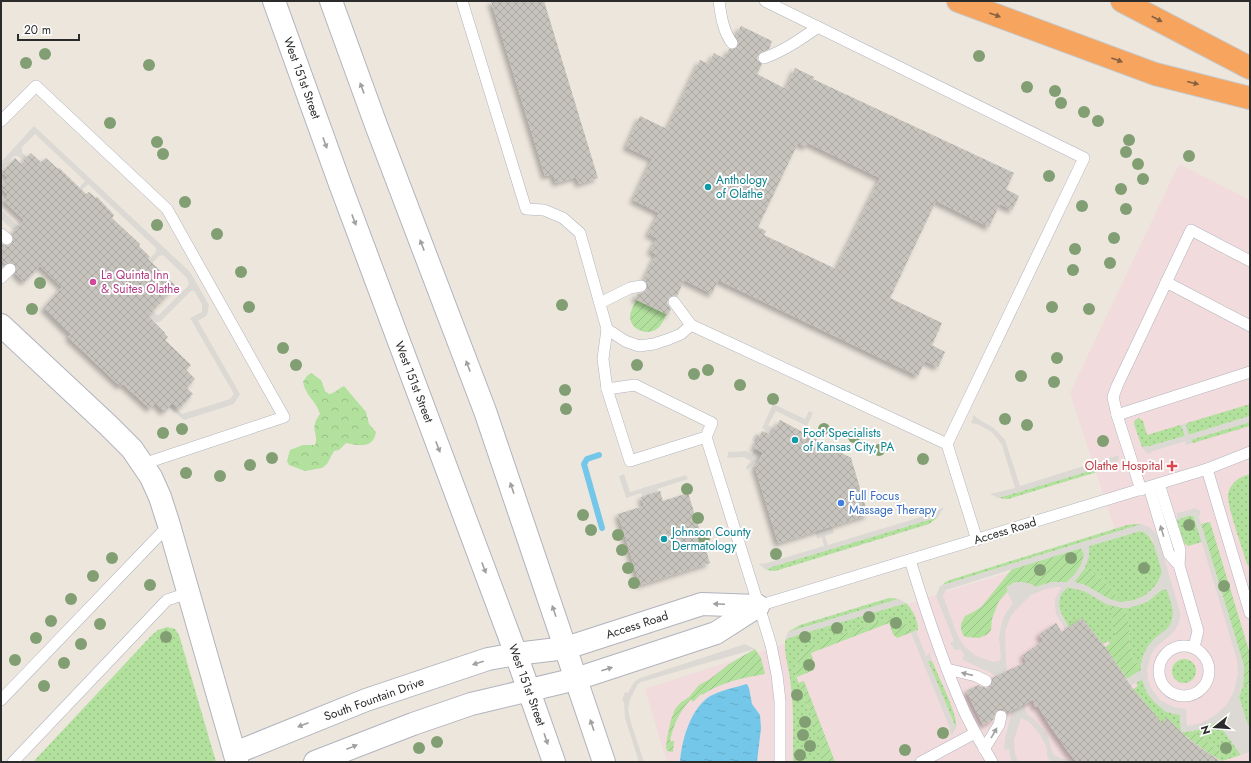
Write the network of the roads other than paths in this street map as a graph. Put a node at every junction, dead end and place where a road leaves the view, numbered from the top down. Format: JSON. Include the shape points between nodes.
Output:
{"nodes":[{"id":1,"x":274,"y":1,"type":"edge"},
{"id":2,"x":331,"y":1,"type":"edge"},
{"id":3,"x":462,"y":1,"type":"edge"},
{"id":4,"x":719,"y":1,"type":"edge"},
{"id":5,"x":765,"y":1,"type":"edge"},
{"id":6,"x":958,"y":1,"type":"edge"},
{"id":7,"x":1122,"y":1,"type":"edge"},
{"id":8,"x":818,"y":27,"type":"junction"},
{"id":9,"x":732,"y":43,"type":"dead end"},
{"id":10,"x":764,"y":58,"type":"dead end"},
{"id":11,"x":1250,"y":68,"type":"edge"},
{"id":12,"x":1250,"y":98,"type":"edge"},
{"id":13,"x":1,"y":121,"type":"edge"},
{"id":14,"x":1250,"y":261,"type":"edge"},
{"id":15,"x":10,"y":268,"type":"dead end"},
{"id":16,"x":1,"y":278,"type":"edge"},
{"id":17,"x":1166,"y":282,"type":"junction"},
{"id":18,"x":641,"y":286,"type":"dead end"},
{"id":19,"x":674,"y":302,"type":"dead end"},
{"id":20,"x":600,"y":303,"type":"junction"},
{"id":21,"x":1,"y":325,"type":"edge"},
{"id":22,"x":691,"y":325,"type":"junction"},
{"id":23,"x":1250,"y":326,"type":"edge"},
{"id":24,"x":607,"y":329,"type":"junction"},
{"id":25,"x":1250,"y":372,"type":"edge"},
{"id":26,"x":607,"y":389,"type":"junction"},
{"id":27,"x":1118,"y":415,"type":"junction"},
{"id":28,"x":706,"y":438,"type":"junction"},
{"id":29,"x":947,"y":444,"type":"junction"},
{"id":30,"x":1250,"y":452,"type":"edge"},
{"id":31,"x":143,"y":464,"type":"junction"},
{"id":32,"x":1207,"y":469,"type":"junction"},
{"id":33,"x":1150,"y":487,"type":"junction"},
{"id":34,"x":169,"y":525,"type":"junction"},
{"id":35,"x":977,"y":540,"type":"junction"},
{"id":36,"x":910,"y":560,"type":"junction"},
{"id":37,"x":188,"y":593,"type":"junction"},
{"id":38,"x":758,"y":606,"type":"junction"},
{"id":39,"x":1250,"y":613,"type":"edge"},
{"id":40,"x":1194,"y":647,"type":"junction"},
{"id":41,"x":566,"y":648,"type":"junction"},
{"id":42,"x":516,"y":654,"type":"junction"},
{"id":43,"x":947,"y":669,"type":"junction"},
{"id":44,"x":576,"y":680,"type":"junction"},
{"id":45,"x":986,"y":681,"type":"dead end"},
{"id":46,"x":529,"y":690,"type":"junction"},
{"id":47,"x":1,"y":700,"type":"edge"},
{"id":48,"x":1001,"y":716,"type":"dead end"},
{"id":49,"x":975,"y":733,"type":"junction"},
{"id":50,"x":984,"y":749,"type":"junction"},
{"id":51,"x":236,"y":758,"type":"edge"},
{"id":52,"x":13,"y":762,"type":"edge"},
{"id":53,"x":315,"y":762,"type":"edge"},
{"id":54,"x":554,"y":762,"type":"edge"},
{"id":55,"x":604,"y":762,"type":"edge"},
{"id":56,"x":780,"y":762,"type":"edge"},
{"id":57,"x":921,"y":762,"type":"edge"},
{"id":58,"x":992,"y":762,"type":"edge"}],
"edges":[{"from":1,"to":42,"type":"main road","name":"West 151st Street","one_way":true},
{"from":41,"to":2,"type":"main road","one_way":true,"via":[[485,411]]},
{"from":3,"to":20,"type":"lane","via":[[526,209],[544,210],[563,218],[580,234]]},
{"from":4,"to":9,"type":"lane","via":[[728,37]]},
{"from":5,"to":8,"type":"lane"},
{"from":6,"to":12,"type":"highway","one_way":true,"via":[[1155,74]]},
{"from":7,"to":11,"type":"highway","one_way":true},
{"from":8,"to":10,"type":"lane","via":[[792,46]]},
{"from":8,"to":29,"type":"lane","via":[[1084,158]]},
{"from":13,"to":31,"type":"lane","via":[[36,86],[167,209],[284,416]]},
{"from":14,"to":17,"type":"lane","via":[[1191,230]]},
{"from":15,"to":16,"type":"lane"},
{"from":17,"to":23,"type":"lane"},
{"from":17,"to":27,"type":"lane","via":[[1117,386],[1114,398]]},
{"from":18,"to":20,"type":"lane","via":[[630,288]]},
{"from":19,"to":22,"type":"lane"},
{"from":20,"to":24,"type":"lane"},
{"from":21,"to":31,"type":"main road","via":[[109,426]]},
{"from":22,"to":24,"type":"lane","via":[[669,340],[639,346],[625,341]]},
{"from":22,"to":29,"type":"lane"},
{"from":24,"to":26,"type":"lane","via":[[603,359]]},
{"from":25,"to":27,"type":"lane"},
{"from":26,"to":28,"type":"lane","via":[[635,385],[712,423]]},
{"from":26,"to":28,"type":"lane","via":[[630,461]]},
{"from":27,"to":33,"type":"lane"},
{"from":28,"to":38,"type":"lane"},
{"from":29,"to":35,"type":"lane"},
{"from":30,"to":32,"type":"lane","name":"Access Road"},
{"from":31,"to":34,"type":"main road","via":[[160,497]]},
{"from":32,"to":33,"type":"lane","name":"Access Road"},
{"from":32,"to":39,"type":"lane"},
{"from":33,"to":35,"type":"lane","name":"Access Road"},
{"from":33,"to":40,"type":"lane","via":[[1169,554],[1179,565],[1198,631]]},
{"from":34,"to":37,"type":"main road"},
{"from":34,"to":47,"type":"lane"},
{"from":35,"to":36,"type":"lane","name":"Access Road"},
{"from":36,"to":38,"type":"lane","name":"Access Road"},
{"from":36,"to":43,"type":"lane"},
{"from":37,"to":51,"type":"main road"},
{"from":37,"to":52,"type":"lane","via":[[167,600]]},
{"from":38,"to":41,"type":"main road","name":"Access Road","one_way":true,"via":[[702,604]]},
{"from":44,"to":38,"type":"main road","name":"Access Road","one_way":true,"via":[[716,633]]},
{"from":38,"to":56,"type":"lane","via":[[771,645],[777,674],[780,701]]},
{"from":40,"to":40,"type":"lane","via":[[1207,658],[1210,666],[1207,683],[1195,694],[1179,696],[1171,693],[1160,680],[1160,663],[1164,656],[1177,646]]},
{"from":41,"to":42,"type":"main road","name":"Access Road"},
{"from":41,"to":44,"type":"main road"},
{"from":42,"to":46,"type":"main road","name":"West 151st Street"},
{"from":42,"to":51,"type":"main road","name":"South Fountain Drive","one_way":true,"via":[[461,668],[366,700]]},
{"from":45,"to":43,"type":"lane","one_way":true},
{"from":43,"to":49,"type":"lane"},
{"from":44,"to":46,"type":"main road","name":"Access Road"},
{"from":55,"to":44,"type":"main road","one_way":true},
{"from":53,"to":46,"type":"main road","one_way":true,"via":[[412,724],[472,704]]},
{"from":46,"to":54,"type":"main road","name":"West 151st Street","one_way":true},
{"from":50,"to":48,"type":"lane","one_way":true,"via":[[999,725]]},
{"from":49,"to":50,"type":"lane"},
{"from":49,"to":57,"type":"lane"},
{"from":50,"to":58,"type":"lane"}]}
